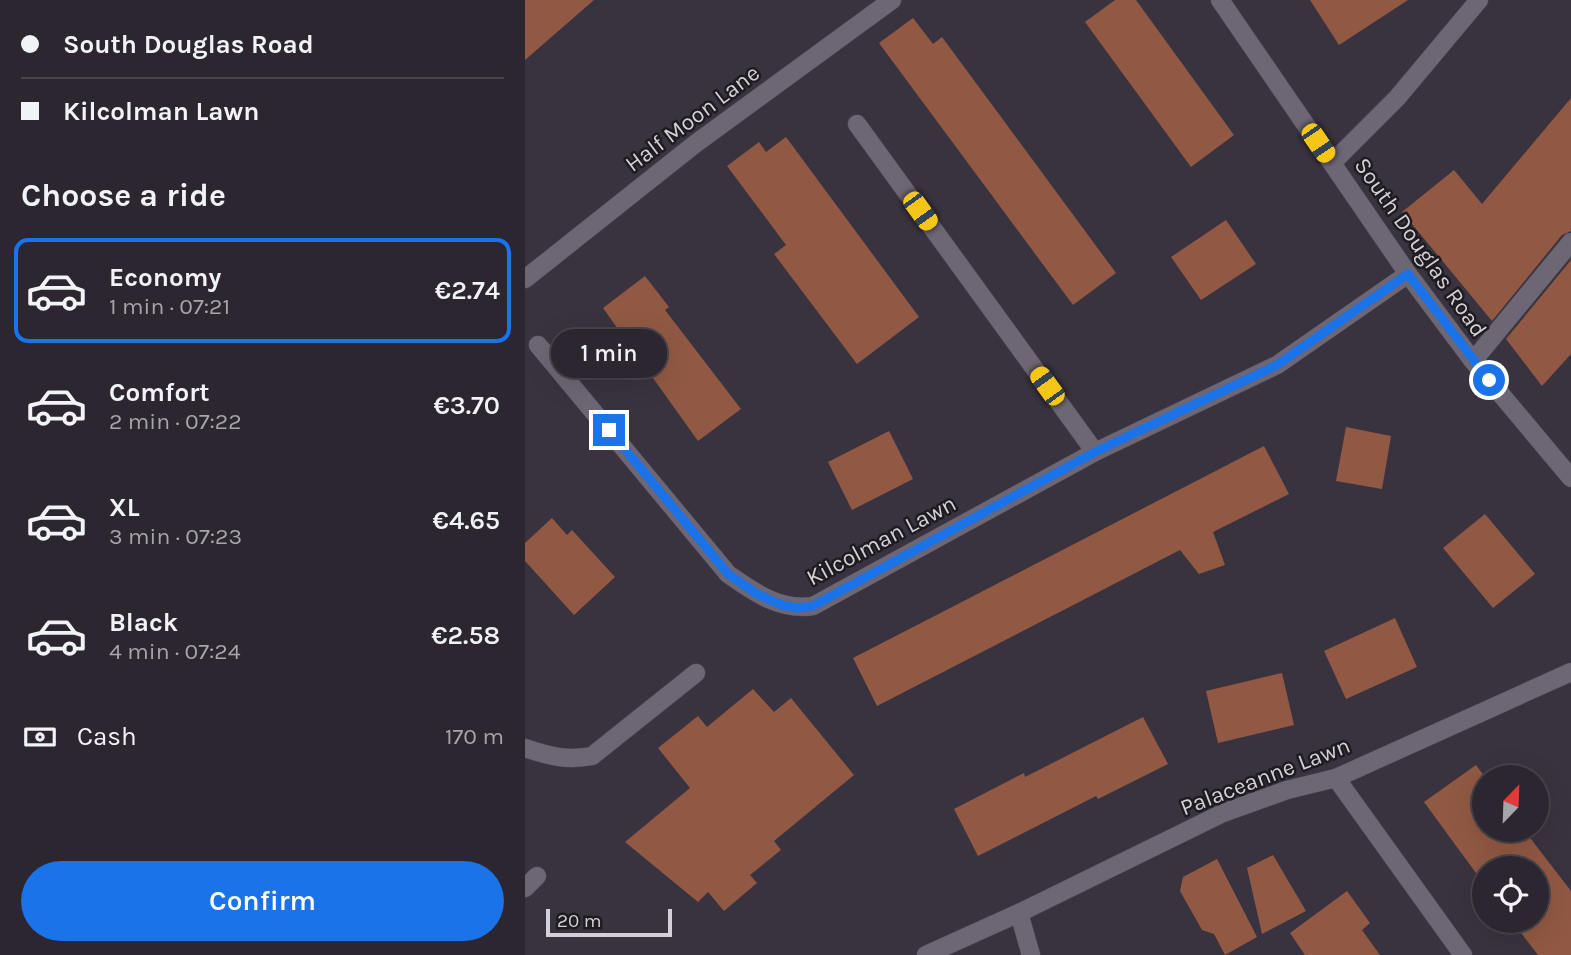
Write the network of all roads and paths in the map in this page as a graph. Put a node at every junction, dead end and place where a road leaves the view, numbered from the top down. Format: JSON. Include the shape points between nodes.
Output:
{"nodes":[{"id":1,"x":892,"y":0,"type":"edge"},
{"id":2,"x":1220,"y":0,"type":"edge"},
{"id":3,"x":1479,"y":0,"type":"edge"},
{"id":4,"x":857,"y":124,"type":"dead end"},
{"id":5,"x":1332,"y":163,"type":"junction"},
{"id":6,"x":1571,"y":242,"type":"edge"},
{"id":7,"x":1408,"y":274,"type":"junction"},
{"id":8,"x":525,"y":279,"type":"edge"},
{"id":9,"x":538,"y":345,"type":"dead end"},
{"id":10,"x":1473,"y":361,"type":"junction"},
{"id":11,"x":1095,"y":452,"type":"junction"},
{"id":12,"x":1571,"y":477,"type":"edge"},
{"id":13,"x":1571,"y":672,"type":"edge"},
{"id":14,"x":696,"y":673,"type":"dead end"},
{"id":15,"x":525,"y":748,"type":"edge"},
{"id":16,"x":1336,"y":778,"type":"junction"},
{"id":17,"x":1019,"y":913,"type":"junction"},
{"id":18,"x":926,"y":955,"type":"edge"},
{"id":19,"x":1031,"y":955,"type":"edge"},
{"id":20,"x":1463,"y":955,"type":"edge"}],
"edges":[{"from":1,"to":8,"type":"street","name":"Half Moon Lane","via":[[695,144]]},
{"from":2,"to":5,"type":"street","name":"South Douglas Road"},
{"from":3,"to":5,"type":"street","via":[[1419,74]]},
{"from":4,"to":11,"type":"street"},
{"from":5,"to":7,"type":"street","name":"South Douglas Road"},
{"from":6,"to":10,"type":"street"},
{"from":7,"to":10,"type":"street","name":"South Douglas Road"},
{"from":7,"to":11,"type":"street","name":"Kilcolman Lawn","via":[[1277,365]]},
{"from":9,"to":11,"type":"street","name":"Kilcolman Lawn","via":[[728,574],[757,594],[797,608],[813,606]]},
{"from":10,"to":12,"type":"street","name":"South Douglas Road"},
{"from":13,"to":16,"type":"street","name":"Palaceanne Lawn"},
{"from":14,"to":15,"type":"street","via":[[592,756],[573,760]]},
{"from":16,"to":17,"type":"street","name":"Palaceanne Lawn","via":[[1223,813]]},
{"from":16,"to":20,"type":"street"},
{"from":17,"to":18,"type":"street","name":"Palaceanne Lawn"},
{"from":17,"to":19,"type":"street"}]}
